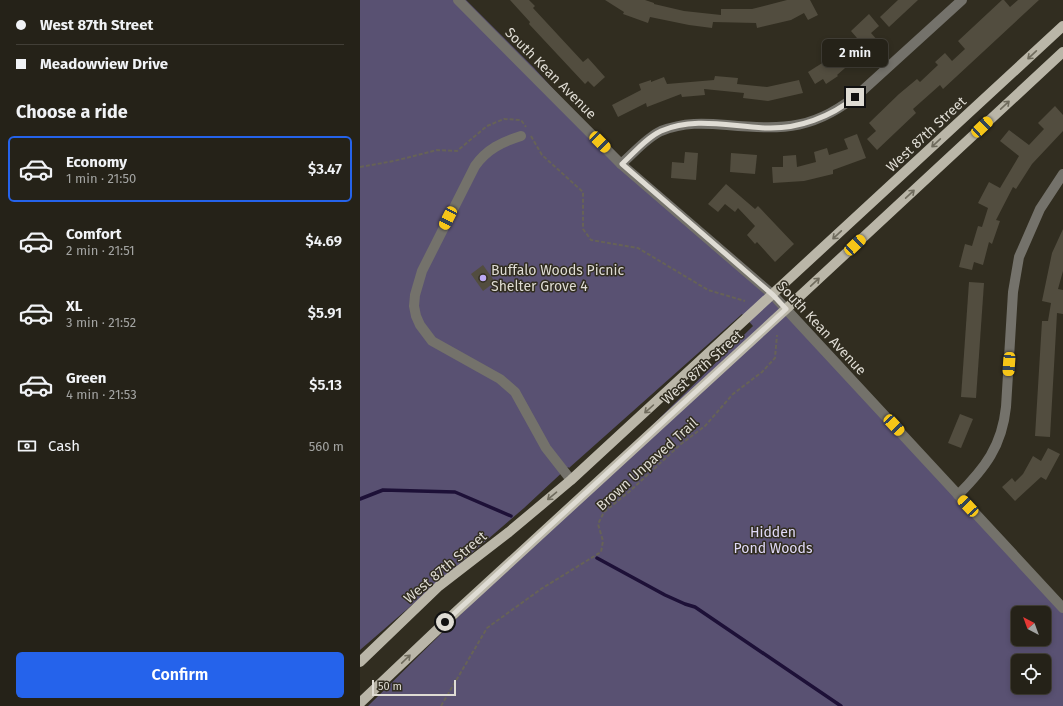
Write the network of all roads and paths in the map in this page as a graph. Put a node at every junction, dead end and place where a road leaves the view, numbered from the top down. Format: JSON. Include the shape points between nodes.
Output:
{"nodes":[{"id":1,"x":458,"y":0,"type":"edge"},
{"id":2,"x":962,"y":0,"type":"edge"},
{"id":3,"x":1062,"y":28,"type":"edge"},
{"id":4,"x":1063,"y":52,"type":"edge"},
{"id":5,"x":526,"y":133,"type":"junction"},
{"id":6,"x":622,"y":164,"type":"junction"},
{"id":7,"x":360,"y":167,"type":"edge"},
{"id":8,"x":1063,"y":174,"type":"edge"},
{"id":9,"x":773,"y":295,"type":"junction"},
{"id":10,"x":745,"y":301,"type":"dead end"},
{"id":11,"x":786,"y":309,"type":"junction"},
{"id":12,"x":777,"y":335,"type":"dead end"},
{"id":13,"x":571,"y":480,"type":"junction"},
{"id":14,"x":958,"y":494,"type":"junction"},
{"id":15,"x":1063,"y":608,"type":"edge"},
{"id":16,"x":360,"y":662,"type":"edge"},
{"id":17,"x":360,"y":704,"type":"edge"},
{"id":18,"x":441,"y":706,"type":"edge"}],
"edges":[{"from":1,"to":6,"type":"street","name":"South Kean Avenue"},
{"from":2,"to":6,"type":"street","via":[[862,92],[826,116],[809,123],[769,128],[701,123],[675,126],[647,140]]},
{"from":3,"to":9,"type":"main road","name":"West 87th Street","one_way":true},
{"from":11,"to":4,"type":"main road","name":"West 87th Street","one_way":true},
{"from":5,"to":7,"type":"path","via":[[521,120],[504,120],[487,126],[458,151],[437,150]]},
{"from":5,"to":10,"type":"path","via":[[542,155],[583,192],[584,229],[591,240],[638,248],[708,290]]},
{"from":5,"to":13,"type":"street","via":[[495,146],[475,166],[422,271],[414,306],[420,325],[432,340],[500,379],[515,392],[546,448]]},
{"from":6,"to":9,"type":"street","name":"South Kean Avenue"},
{"from":8,"to":14,"type":"street","via":[[1040,208],[1019,257],[1013,292],[1006,407],[1002,432],[991,457]]},
{"from":9,"to":11,"type":"street","name":"South Kean Avenue"},
{"from":9,"to":13,"type":"main road","name":"West 87th Street","one_way":true},
{"from":11,"to":14,"type":"street","name":"South Kean Avenue"},
{"from":17,"to":11,"type":"main road","name":"West 87th Street","one_way":true,"via":[[456,611]]},
{"from":12,"to":18,"type":"path","name":"Brown Unpaved Trail","via":[[775,358],[762,372],[733,394],[705,426],[604,512],[598,524],[603,541],[601,552],[541,589],[487,628]]},
{"from":13,"to":16,"type":"main road","name":"West 87th Street","one_way":true,"via":[[439,586]]},
{"from":14,"to":15,"type":"street","name":"South Kean Avenue"}]}
